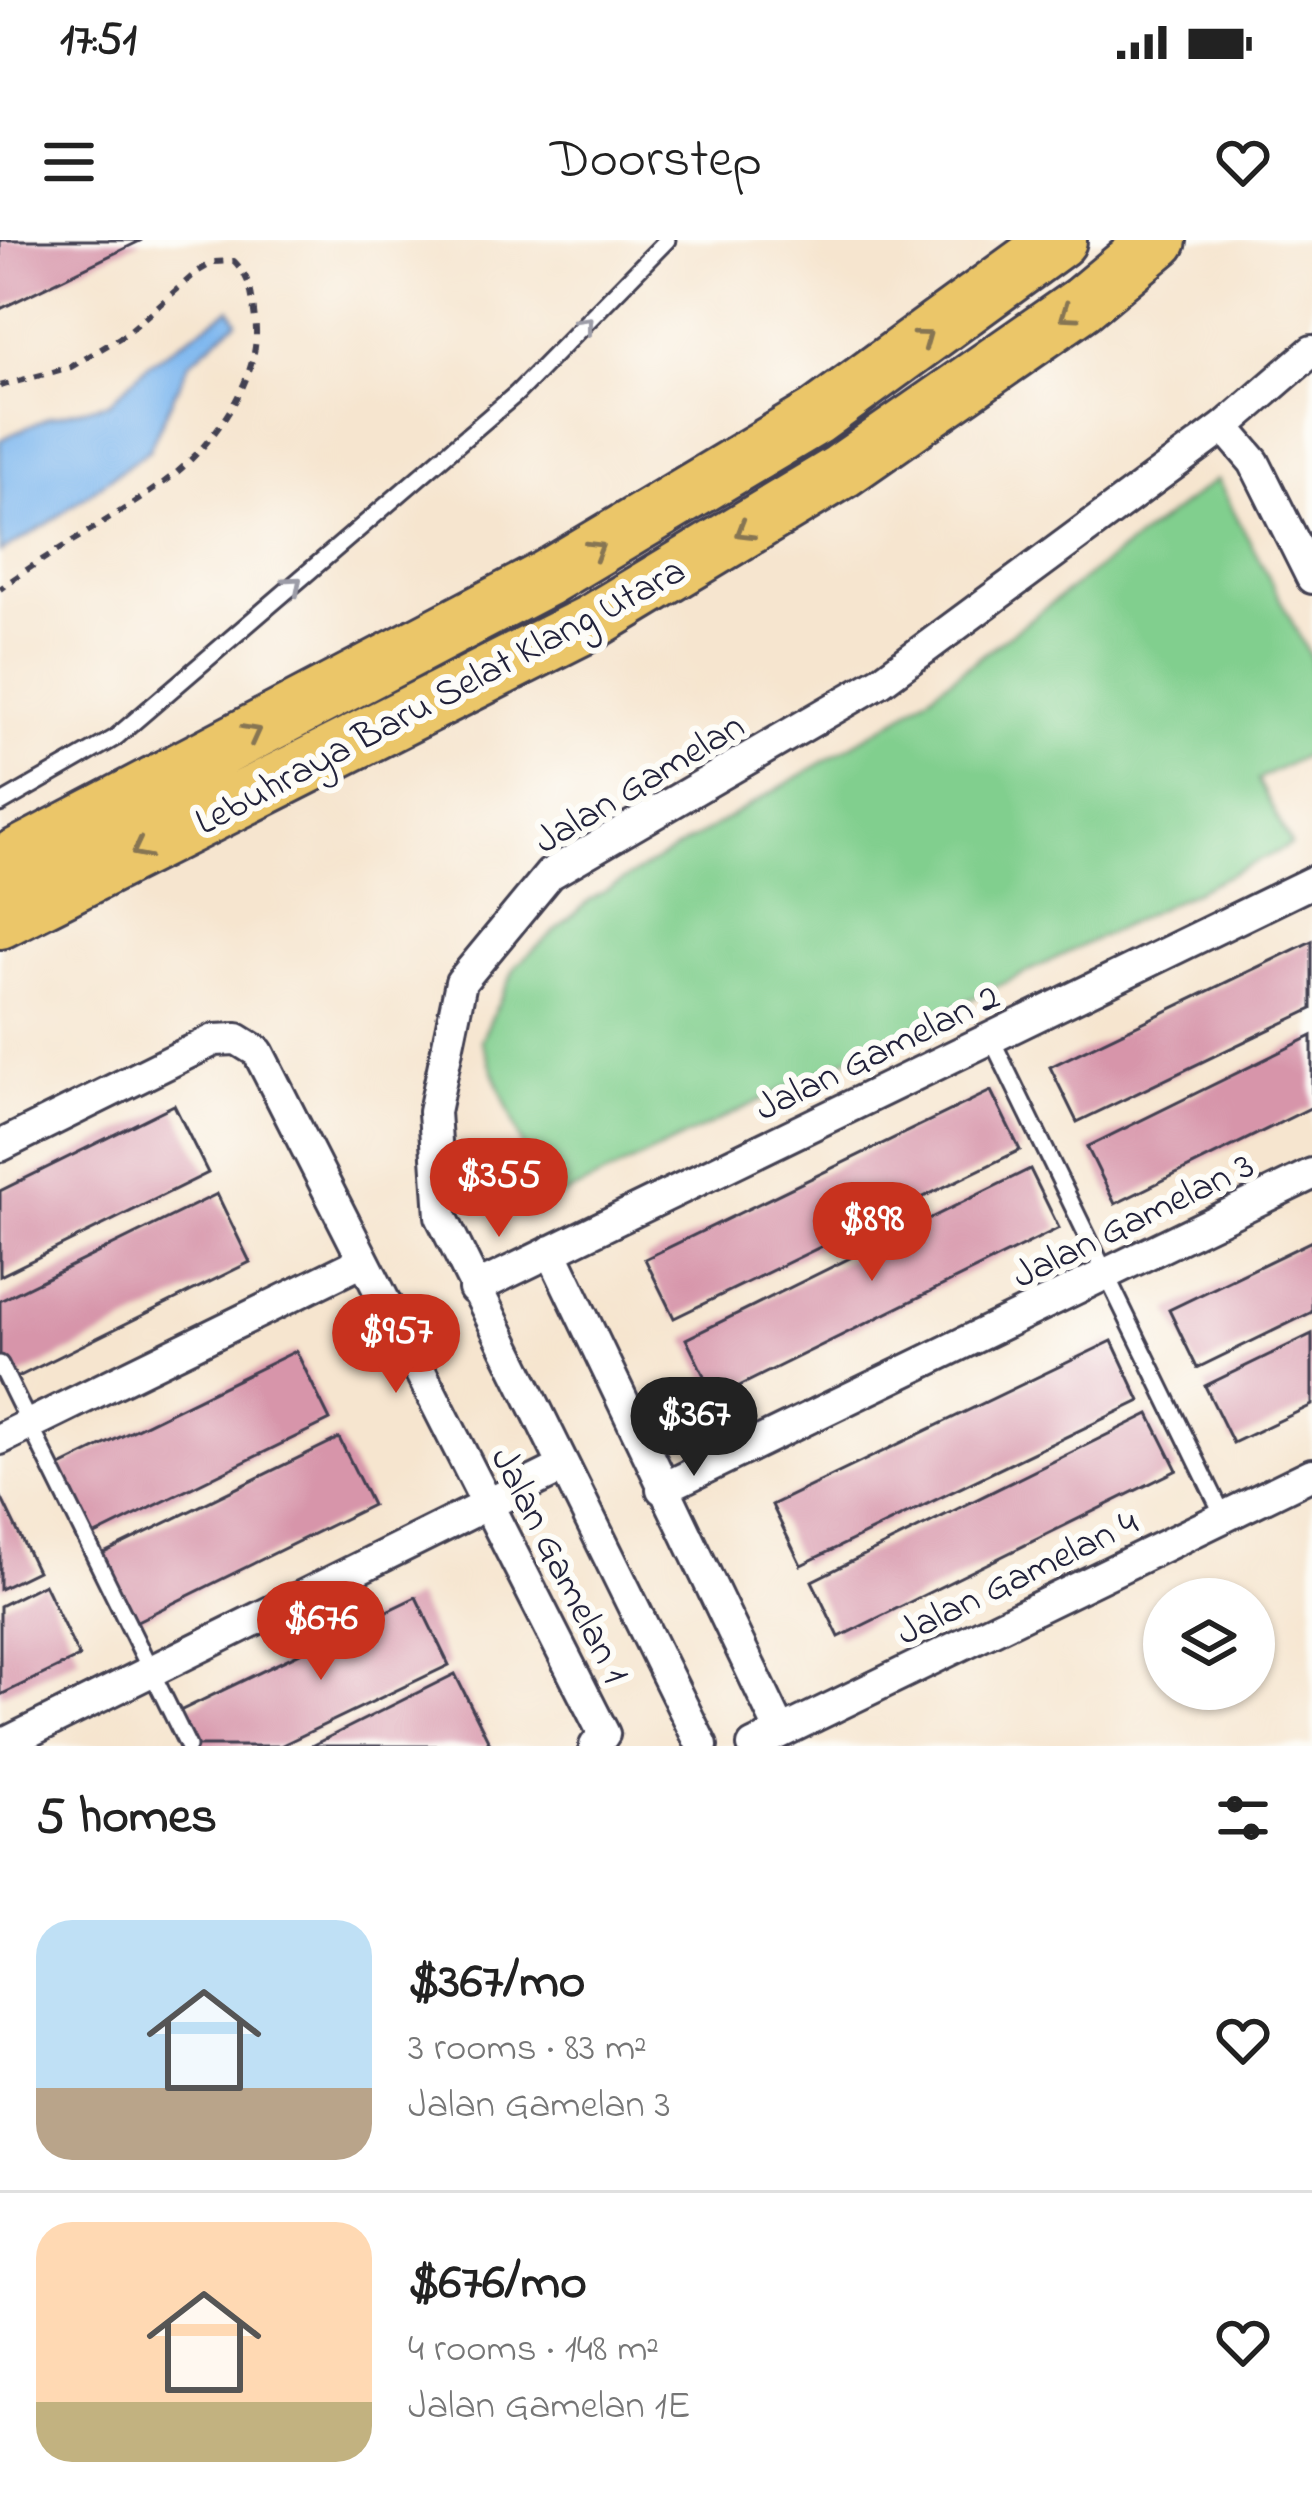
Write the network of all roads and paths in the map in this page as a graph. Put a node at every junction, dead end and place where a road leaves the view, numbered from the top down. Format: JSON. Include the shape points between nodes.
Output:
{"nodes":[{"id":1,"x":667,"y":240,"type":"edge"},
{"id":2,"x":1059,"y":240,"type":"edge"},
{"id":3,"x":1159,"y":240,"type":"edge"},
{"id":4,"x":1312,"y":351,"type":"edge"},
{"id":5,"x":0,"y":386,"type":"edge"},
{"id":6,"x":1225,"y":427,"type":"junction"},
{"id":7,"x":1312,"y":578,"type":"edge"},
{"id":8,"x":0,"y":589,"type":"edge"},
{"id":9,"x":0,"y":805,"type":"edge"},
{"id":10,"x":0,"y":865,"type":"edge"},
{"id":11,"x":1312,"y":882,"type":"edge"},
{"id":12,"x":0,"y":921,"type":"edge"},
{"id":13,"x":991,"y":1038,"type":"junction"},
{"id":14,"x":0,"y":1146,"type":"edge"},
{"id":15,"x":1312,"y":1174,"type":"edge"},
{"id":16,"x":551,"y":1251,"type":"junction"},
{"id":17,"x":363,"y":1261,"type":"junction"},
{"id":18,"x":1106,"y":1274,"type":"junction"},
{"id":19,"x":475,"y":1289,"type":"junction"},
{"id":20,"x":0,"y":1364,"type":"edge"},
{"id":21,"x":30,"y":1424,"type":"junction"},
{"id":22,"x":0,"y":1439,"type":"edge"},
{"id":23,"x":563,"y":1467,"type":"junction"},
{"id":24,"x":1312,"y":1474,"type":"edge"},
{"id":25,"x":662,"y":1489,"type":"junction"},
{"id":26,"x":488,"y":1504,"type":"junction"},
{"id":27,"x":1224,"y":1517,"type":"junction"},
{"id":28,"x":152,"y":1671,"type":"junction"},
{"id":29,"x":767,"y":1739,"type":"edge"},
{"id":30,"x":0,"y":1746,"type":"edge"},
{"id":31,"x":188,"y":1746,"type":"edge"},
{"id":32,"x":595,"y":1746,"type":"edge"},
{"id":33,"x":702,"y":1746,"type":"edge"}],
"edges":[{"from":9,"to":1,"type":"lane","one_way":true,"via":[[115,738],[516,394]]},
{"from":10,"to":2,"type":"highway","name":"Lebuhraya Baru Selat Klang Utara","one_way":true,"via":[[545,579],[816,417]]},
{"from":3,"to":12,"type":"highway","name":"Lebuhraya Baru Selat Klang Utara","one_way":true,"via":[[1082,304],[842,471],[590,623]]},
{"from":4,"to":6,"type":"street","name":"Jalan Gamelan"},
{"from":5,"to":8,"type":"path","via":[[70,367],[126,334],[214,262],[234,261],[248,275],[258,337],[237,401],[173,476]]},
{"from":6,"to":7,"type":"street","via":[[1254,462]]},
{"from":6,"to":19,"type":"street","name":"Jalan Gamelan","via":[[881,681],[550,874],[461,982],[434,1112],[441,1216]]},
{"from":11,"to":13,"type":"street","name":"Jalan Gamelan 2"},
{"from":13,"to":16,"type":"street","name":"Jalan Gamelan 2"},
{"from":13,"to":18,"type":"lane"},
{"from":14,"to":17,"type":"street","name":"Jalan Gamelan 1","via":[[214,1040],[237,1039],[259,1052]]},
{"from":15,"to":18,"type":"street","name":"Jalan Gamelan 3"},
{"from":16,"to":19,"type":"street","name":"Jalan Gamelan 2"},
{"from":16,"to":25,"type":"street"},
{"from":17,"to":21,"type":"street"},
{"from":17,"to":26,"type":"street","name":"Jalan Gamelan 1"},
{"from":18,"to":25,"type":"street","name":"Jalan Gamelan 3"},
{"from":18,"to":27,"type":"lane"},
{"from":19,"to":23,"type":"street","name":"Jalan Gamelan"},
{"from":20,"to":21,"type":"lane"},
{"from":21,"to":22,"type":"street"},
{"from":21,"to":28,"type":"lane"},
{"from":23,"to":26,"type":"street"},
{"from":23,"to":33,"type":"street","name":"Jalan Gamelan"},
{"from":24,"to":27,"type":"street","name":"Jalan Gamelan 4"},
{"from":25,"to":29,"type":"street"},
{"from":26,"to":28,"type":"street"},
{"from":26,"to":32,"type":"street","name":"Jalan Gamelan 1","via":[[604,1734]]},
{"from":27,"to":29,"type":"street","name":"Jalan Gamelan 4"},
{"from":28,"to":30,"type":"street"},
{"from":28,"to":31,"type":"lane"}]}
